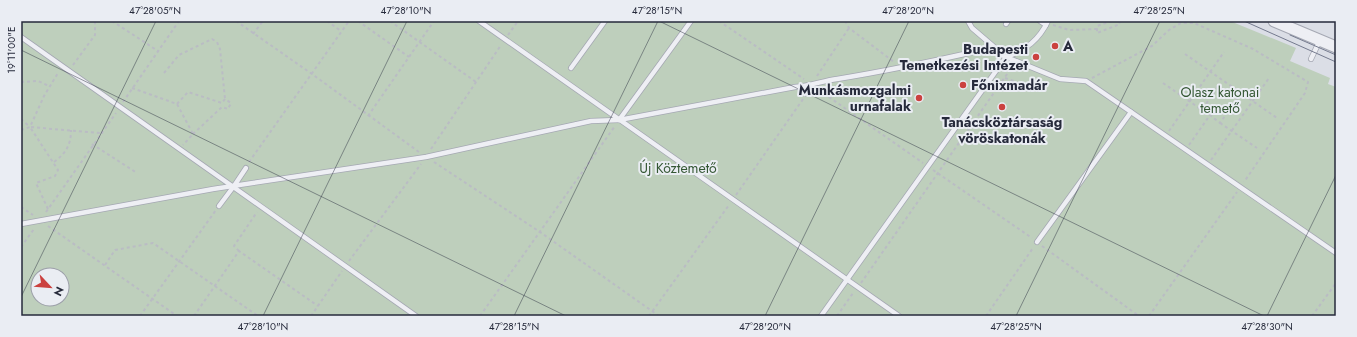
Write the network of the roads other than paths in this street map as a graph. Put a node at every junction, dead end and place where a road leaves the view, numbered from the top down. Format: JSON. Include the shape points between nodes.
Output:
{"nodes":[{"id":1,"x":479,"y":21,"type":"edge"},
{"id":2,"x":605,"y":21,"type":"edge"},
{"id":3,"x":691,"y":21,"type":"edge"},
{"id":4,"x":968,"y":21,"type":"edge"},
{"id":5,"x":1040,"y":21,"type":"edge"},
{"id":6,"x":1274,"y":21,"type":"edge"},
{"id":7,"x":1047,"y":23,"type":"edge"},
{"id":8,"x":21,"y":37,"type":"edge"},
{"id":9,"x":1320,"y":40,"type":"junction"},
{"id":10,"x":1336,"y":47,"type":"edge"},
{"id":11,"x":1006,"y":57,"type":"junction"},
{"id":12,"x":1311,"y":59,"type":"dead end"},
{"id":13,"x":571,"y":68,"type":"dead end"},
{"id":14,"x":1131,"y":112,"type":"junction"},
{"id":15,"x":619,"y":120,"type":"junction"},
{"id":16,"x":246,"y":168,"type":"road end"},
{"id":17,"x":234,"y":186,"type":"junction"},
{"id":18,"x":219,"y":206,"type":"road end"},
{"id":19,"x":21,"y":224,"type":"edge"},
{"id":20,"x":1037,"y":242,"type":"road end"},
{"id":21,"x":1336,"y":253,"type":"edge"},
{"id":22,"x":847,"y":280,"type":"junction"},
{"id":23,"x":416,"y":316,"type":"edge"},
{"id":24,"x":821,"y":316,"type":"edge"},
{"id":25,"x":899,"y":316,"type":"edge"}],
"edges":[{"from":1,"to":15,"type":"lane"},
{"from":2,"to":13,"type":"lane"},
{"from":3,"to":15,"type":"lane"},
{"from":4,"to":11,"type":"lane","via":[[972,28]]},
{"from":5,"to":7,"type":"lane"},
{"from":6,"to":9,"type":"street"},
{"from":7,"to":11,"type":"lane","via":[[1029,46]]},
{"from":8,"to":17,"type":"lane","via":[[119,108]]},
{"from":9,"to":10,"type":"street"},
{"from":9,"to":12,"type":"lane"},
{"from":11,"to":14,"type":"lane","via":[[1060,79],[1086,81]]},
{"from":11,"to":15,"type":"lane","via":[[982,50],[903,68]]},
{"from":11,"to":22,"type":"lane"},
{"from":14,"to":20,"type":"lane"},
{"from":14,"to":21,"type":"lane"},
{"from":15,"to":17,"type":"lane","via":[[591,121],[426,157]]},
{"from":15,"to":22,"type":"lane"},
{"from":16,"to":17,"type":"lane"},
{"from":17,"to":18,"type":"lane"},
{"from":17,"to":19,"type":"lane"},
{"from":17,"to":23,"type":"lane"},
{"from":22,"to":24,"type":"lane"},
{"from":22,"to":25,"type":"lane"}]}
